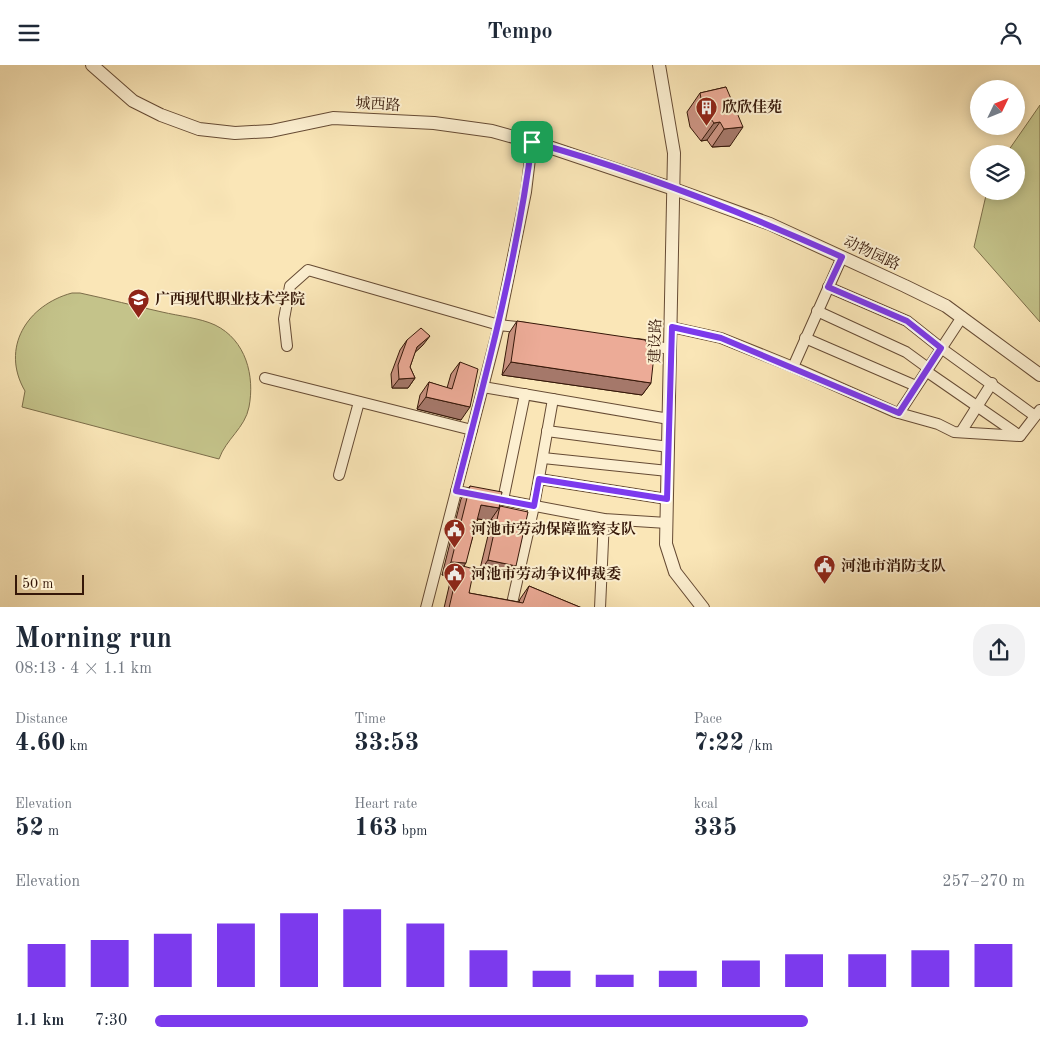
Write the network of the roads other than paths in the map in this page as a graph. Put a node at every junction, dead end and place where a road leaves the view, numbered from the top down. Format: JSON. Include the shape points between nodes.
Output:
{"nodes":[{"id":1,"x":92,"y":65,"type":"edge"},
{"id":2,"x":659,"y":65,"type":"edge"},
{"id":3,"x":532,"y":142,"type":"junction"},
{"id":4,"x":674,"y":189,"type":"junction"},
{"id":5,"x":842,"y":257,"type":"junction"},
{"id":6,"x":828,"y":287,"type":"junction"},
{"id":7,"x":817,"y":311,"type":"junction"},
{"id":8,"x":962,"y":317,"type":"junction"},
{"id":9,"x":500,"y":325,"type":"junction"},
{"id":10,"x":672,"y":327,"type":"junction"},
{"id":11,"x":538,"y":330,"type":"edge"},
{"id":12,"x":806,"y":337,"type":"junction"},
{"id":13,"x":623,"y":342,"type":"edge"},
{"id":14,"x":287,"y":346,"type":"dead end"},
{"id":15,"x":941,"y":348,"type":"junction"},
{"id":16,"x":671,"y":349,"type":"junction"},
{"id":17,"x":793,"y":367,"type":"junction"},
{"id":18,"x":927,"y":370,"type":"junction"},
{"id":19,"x":1040,"y":375,"type":"edge"},
{"id":20,"x":266,"y":378,"type":"dead end"},
{"id":21,"x":992,"y":383,"type":"junction"},
{"id":22,"x":916,"y":386,"type":"junction"},
{"id":23,"x":483,"y":387,"type":"junction"},
{"id":24,"x":524,"y":394,"type":"junction"},
{"id":25,"x":553,"y":399,"type":"junction"},
{"id":26,"x":360,"y":401,"type":"junction"},
{"id":27,"x":976,"y":406,"type":"junction"},
{"id":28,"x":899,"y":413,"type":"junction"},
{"id":29,"x":1038,"y":413,"type":"edge"},
{"id":30,"x":669,"y":419,"type":"junction"},
{"id":31,"x":472,"y":429,"type":"junction"},
{"id":32,"x":548,"y":431,"type":"junction"},
{"id":33,"x":961,"y":433,"type":"junction"},
{"id":34,"x":1020,"y":436,"type":"junction"},
{"id":35,"x":669,"y":447,"type":"junction"},
{"id":36,"x":543,"y":458,"type":"junction"},
{"id":37,"x":668,"y":471,"type":"junction"},
{"id":38,"x":339,"y":475,"type":"dead end"},
{"id":39,"x":539,"y":479,"type":"junction"},
{"id":40,"x":456,"y":491,"type":"junction"},
{"id":41,"x":667,"y":499,"type":"junction"},
{"id":42,"x":503,"y":500,"type":"junction"},
{"id":43,"x":534,"y":506,"type":"junction"},
{"id":44,"x":604,"y":519,"type":"junction"},
{"id":45,"x":667,"y":523,"type":"junction"},
{"id":46,"x":426,"y":607,"type":"edge"},
{"id":47,"x":511,"y":607,"type":"edge"},
{"id":48,"x":600,"y":607,"type":"edge"},
{"id":49,"x":703,"y":607,"type":"edge"}],
"edges":[{"from":1,"to":3,"type":"street","name":"城西路","via":[[133,101],[199,129],[235,133],[270,131],[333,119],[434,123],[492,131]]},
{"from":2,"to":4,"type":"street","name":"建设路","via":[[674,153]]},
{"from":3,"to":4,"type":"street","name":"城西路"},
{"from":3,"to":9,"type":"street","via":[[526,192]]},
{"from":4,"to":5,"type":"street","name":"动物园路","via":[[770,224]]},
{"from":4,"to":10,"type":"street","name":"建设路"},
{"from":5,"to":6,"type":"street"},
{"from":5,"to":8,"type":"street","name":"动物园路","via":[[930,298]]},
{"from":6,"to":7,"type":"street"},
{"from":6,"to":15,"type":"street","via":[[907,321]]},
{"from":7,"to":12,"type":"street"},
{"from":7,"to":18,"type":"street","via":[[906,352]]},
{"from":8,"to":15,"type":"street"},
{"from":8,"to":19,"type":"street","name":"动物园路"},
{"from":9,"to":11,"type":"street"},
{"from":9,"to":14,"type":"street","via":[[308,269],[290,286],[284,319]]},
{"from":9,"to":23,"type":"street"},
{"from":10,"to":16,"type":"street","name":"建设路"},
{"from":10,"to":17,"type":"street","via":[[721,338]]},
{"from":12,"to":17,"type":"street"},
{"from":12,"to":22,"type":"street"},
{"from":13,"to":16,"type":"street"},
{"from":15,"to":18,"type":"street"},
{"from":15,"to":21,"type":"street"},
{"from":16,"to":30,"type":"street","name":"建设路"},
{"from":17,"to":28,"type":"street"},
{"from":18,"to":22,"type":"street"},
{"from":18,"to":27,"type":"street"},
{"from":20,"to":26,"type":"street"},
{"from":21,"to":27,"type":"street"},
{"from":21,"to":29,"type":"street"},
{"from":22,"to":28,"type":"street"},
{"from":23,"to":24,"type":"street"},
{"from":23,"to":31,"type":"street"},
{"from":24,"to":25,"type":"street"},
{"from":24,"to":42,"type":"street"},
{"from":25,"to":30,"type":"street"},
{"from":25,"to":32,"type":"street"},
{"from":26,"to":31,"type":"street"},
{"from":26,"to":38,"type":"street"},
{"from":27,"to":33,"type":"street"},
{"from":27,"to":34,"type":"street"},
{"from":28,"to":33,"type":"street"},
{"from":29,"to":34,"type":"street"},
{"from":30,"to":35,"type":"street","name":"建设路"},
{"from":31,"to":40,"type":"street"},
{"from":32,"to":35,"type":"street"},
{"from":32,"to":36,"type":"street"},
{"from":33,"to":34,"type":"street"},
{"from":35,"to":37,"type":"street","name":"建设路"},
{"from":36,"to":37,"type":"street"},
{"from":36,"to":39,"type":"street"},
{"from":37,"to":41,"type":"street","name":"建设路"},
{"from":39,"to":41,"type":"street"},
{"from":39,"to":43,"type":"street"},
{"from":40,"to":42,"type":"street"},
{"from":40,"to":46,"type":"street"},
{"from":41,"to":45,"type":"street","name":"建设路"},
{"from":42,"to":43,"type":"street"},
{"from":43,"to":44,"type":"street"},
{"from":43,"to":47,"type":"street"},
{"from":44,"to":45,"type":"street"},
{"from":44,"to":48,"type":"street"},
{"from":45,"to":49,"type":"street","name":"建设路","via":[[666,544],[675,572]]}]}
